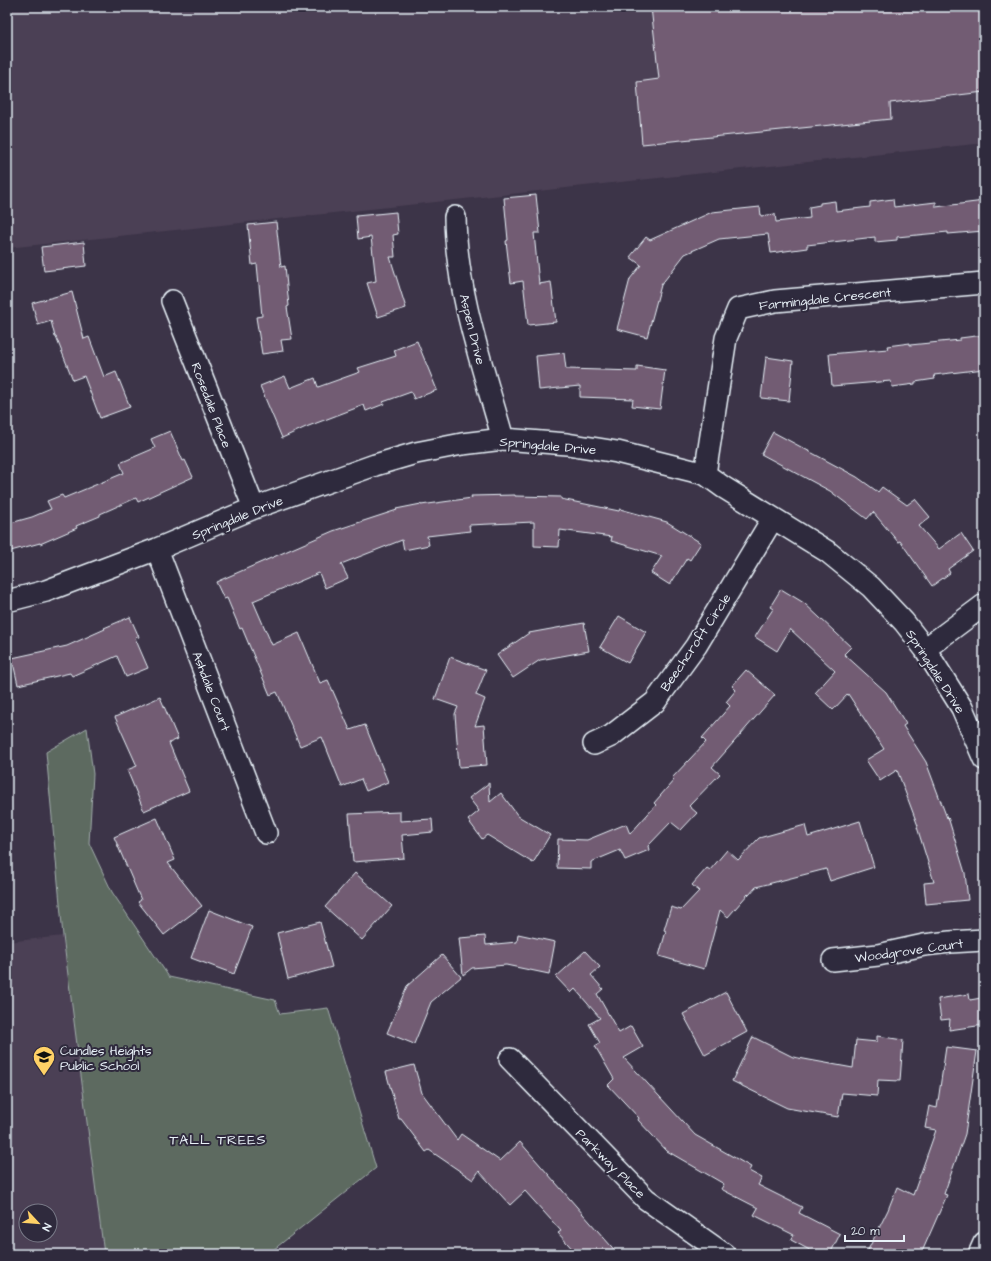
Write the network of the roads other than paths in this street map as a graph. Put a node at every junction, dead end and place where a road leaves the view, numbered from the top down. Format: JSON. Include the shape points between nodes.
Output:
{"nodes":[{"id":1,"x":455,"y":217,"type":"dead end"},
{"id":2,"x":984,"y":283,"type":"edge"},
{"id":3,"x":172,"y":301,"type":"dead end"},
{"id":4,"x":503,"y":439,"type":"junction"},
{"id":5,"x":705,"y":474,"type":"junction"},
{"id":6,"x":254,"y":508,"type":"junction"},
{"id":7,"x":773,"y":518,"type":"junction"},
{"id":8,"x":157,"y":549,"type":"junction"},
{"id":9,"x":7,"y":601,"type":"edge"},
{"id":10,"x":984,"y":605,"type":"edge"},
{"id":11,"x":925,"y":649,"type":"junction"},
{"id":12,"x":594,"y":744,"type":"dead end"},
{"id":13,"x":984,"y":759,"type":"edge"},
{"id":14,"x":266,"y":833,"type":"dead end"},
{"id":15,"x":984,"y":940,"type":"edge"},
{"id":16,"x":833,"y":960,"type":"dead end"},
{"id":17,"x":510,"y":1059,"type":"dead end"},
{"id":18,"x":984,"y":1243,"type":"edge"},
{"id":19,"x":724,"y":1254,"type":"edge"},
{"id":20,"x":979,"y":1254,"type":"edge"}],
"edges":[{"from":1,"to":4,"type":"street","name":"Aspen Drive","via":[[460,274]]},
{"from":2,"to":5,"type":"street","name":"Farmingdale Crescent","via":[[775,301],[738,309],[726,338]]},
{"from":3,"to":6,"type":"street","name":"Rosedale Place"},
{"from":4,"to":5,"type":"street","name":"Springdale Drive","via":[[567,444],[617,452]]},
{"from":4,"to":6,"type":"street","name":"Springdale Drive","via":[[416,453]]},
{"from":5,"to":7,"type":"street","name":"Springdale Drive"},
{"from":6,"to":8,"type":"street","name":"Springdale Drive"},
{"from":7,"to":11,"type":"street","name":"Springdale Drive","via":[[828,552],[871,587]]},
{"from":7,"to":12,"type":"street","name":"Beechcroft Circle","via":[[696,646],[656,702],[611,736]]},
{"from":8,"to":9,"type":"street","name":"Springdale Drive","via":[[46,591]]},
{"from":8,"to":14,"type":"street","name":"Ashdale Court"},
{"from":10,"to":11,"type":"street"},
{"from":11,"to":13,"type":"street","name":"Springdale Drive","via":[[962,708]]},
{"from":15,"to":16,"type":"street","name":"Woodgrove Court","via":[[924,945],[878,955]]},
{"from":17,"to":19,"type":"street","name":"Parkway Place","via":[[646,1199]]},
{"from":18,"to":20,"type":"street"}]}
